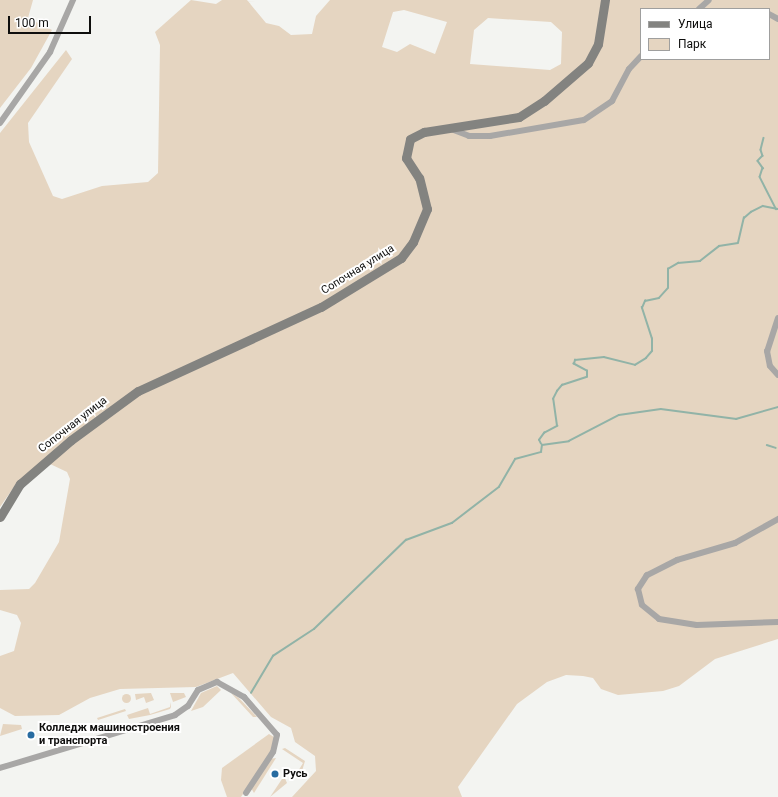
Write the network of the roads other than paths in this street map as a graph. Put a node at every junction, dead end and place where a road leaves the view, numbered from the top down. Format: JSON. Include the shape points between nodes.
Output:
{"nodes":[{"id":1,"x":73,"y":0,"type":"edge"},
{"id":2,"x":606,"y":0,"type":"edge"},
{"id":3,"x":709,"y":0,"type":"edge"},
{"id":4,"x":701,"y":8,"type":"edge"},
{"id":5,"x":640,"y":57,"type":"edge"},
{"id":6,"x":0,"y":123,"type":"edge"},
{"id":7,"x":451,"y":128,"type":"junction"},
{"id":8,"x":778,"y":318,"type":"edge"},
{"id":9,"x":778,"y":375,"type":"edge"},
{"id":10,"x":0,"y":518,"type":"edge"},
{"id":11,"x":778,"y":519,"type":"edge"},
{"id":12,"x":778,"y":622,"type":"edge"},
{"id":13,"x":0,"y":768,"type":"edge"},
{"id":14,"x":246,"y":793,"type":"dead end"}],
"edges":[{"from":1,"to":6,"type":"street","via":[[50,52]]},
{"from":2,"to":7,"type":"main road","name":"Сопочная улица","via":[[598,44],[576,76],[519,117]]},
{"from":3,"to":4,"type":"street"},
{"from":5,"to":7,"type":"street","via":[[629,68],[612,101],[584,120],[490,136],[469,136]]},
{"from":7,"to":10,"type":"main road","name":"Сопочная улица","via":[[414,135],[407,144],[406,158],[419,178],[427,209],[413,242],[401,258],[321,307],[138,391],[72,440],[20,484]]},
{"from":8,"to":9,"type":"street","via":[[767,351],[770,366]]},
{"from":11,"to":12,"type":"street","via":[[735,543],[677,560],[647,575],[638,589],[642,605],[658,619],[696,625]]},
{"from":13,"to":14,"type":"street","via":[[175,715],[188,706],[198,690],[217,682],[244,697],[277,735],[273,752]]}]}
